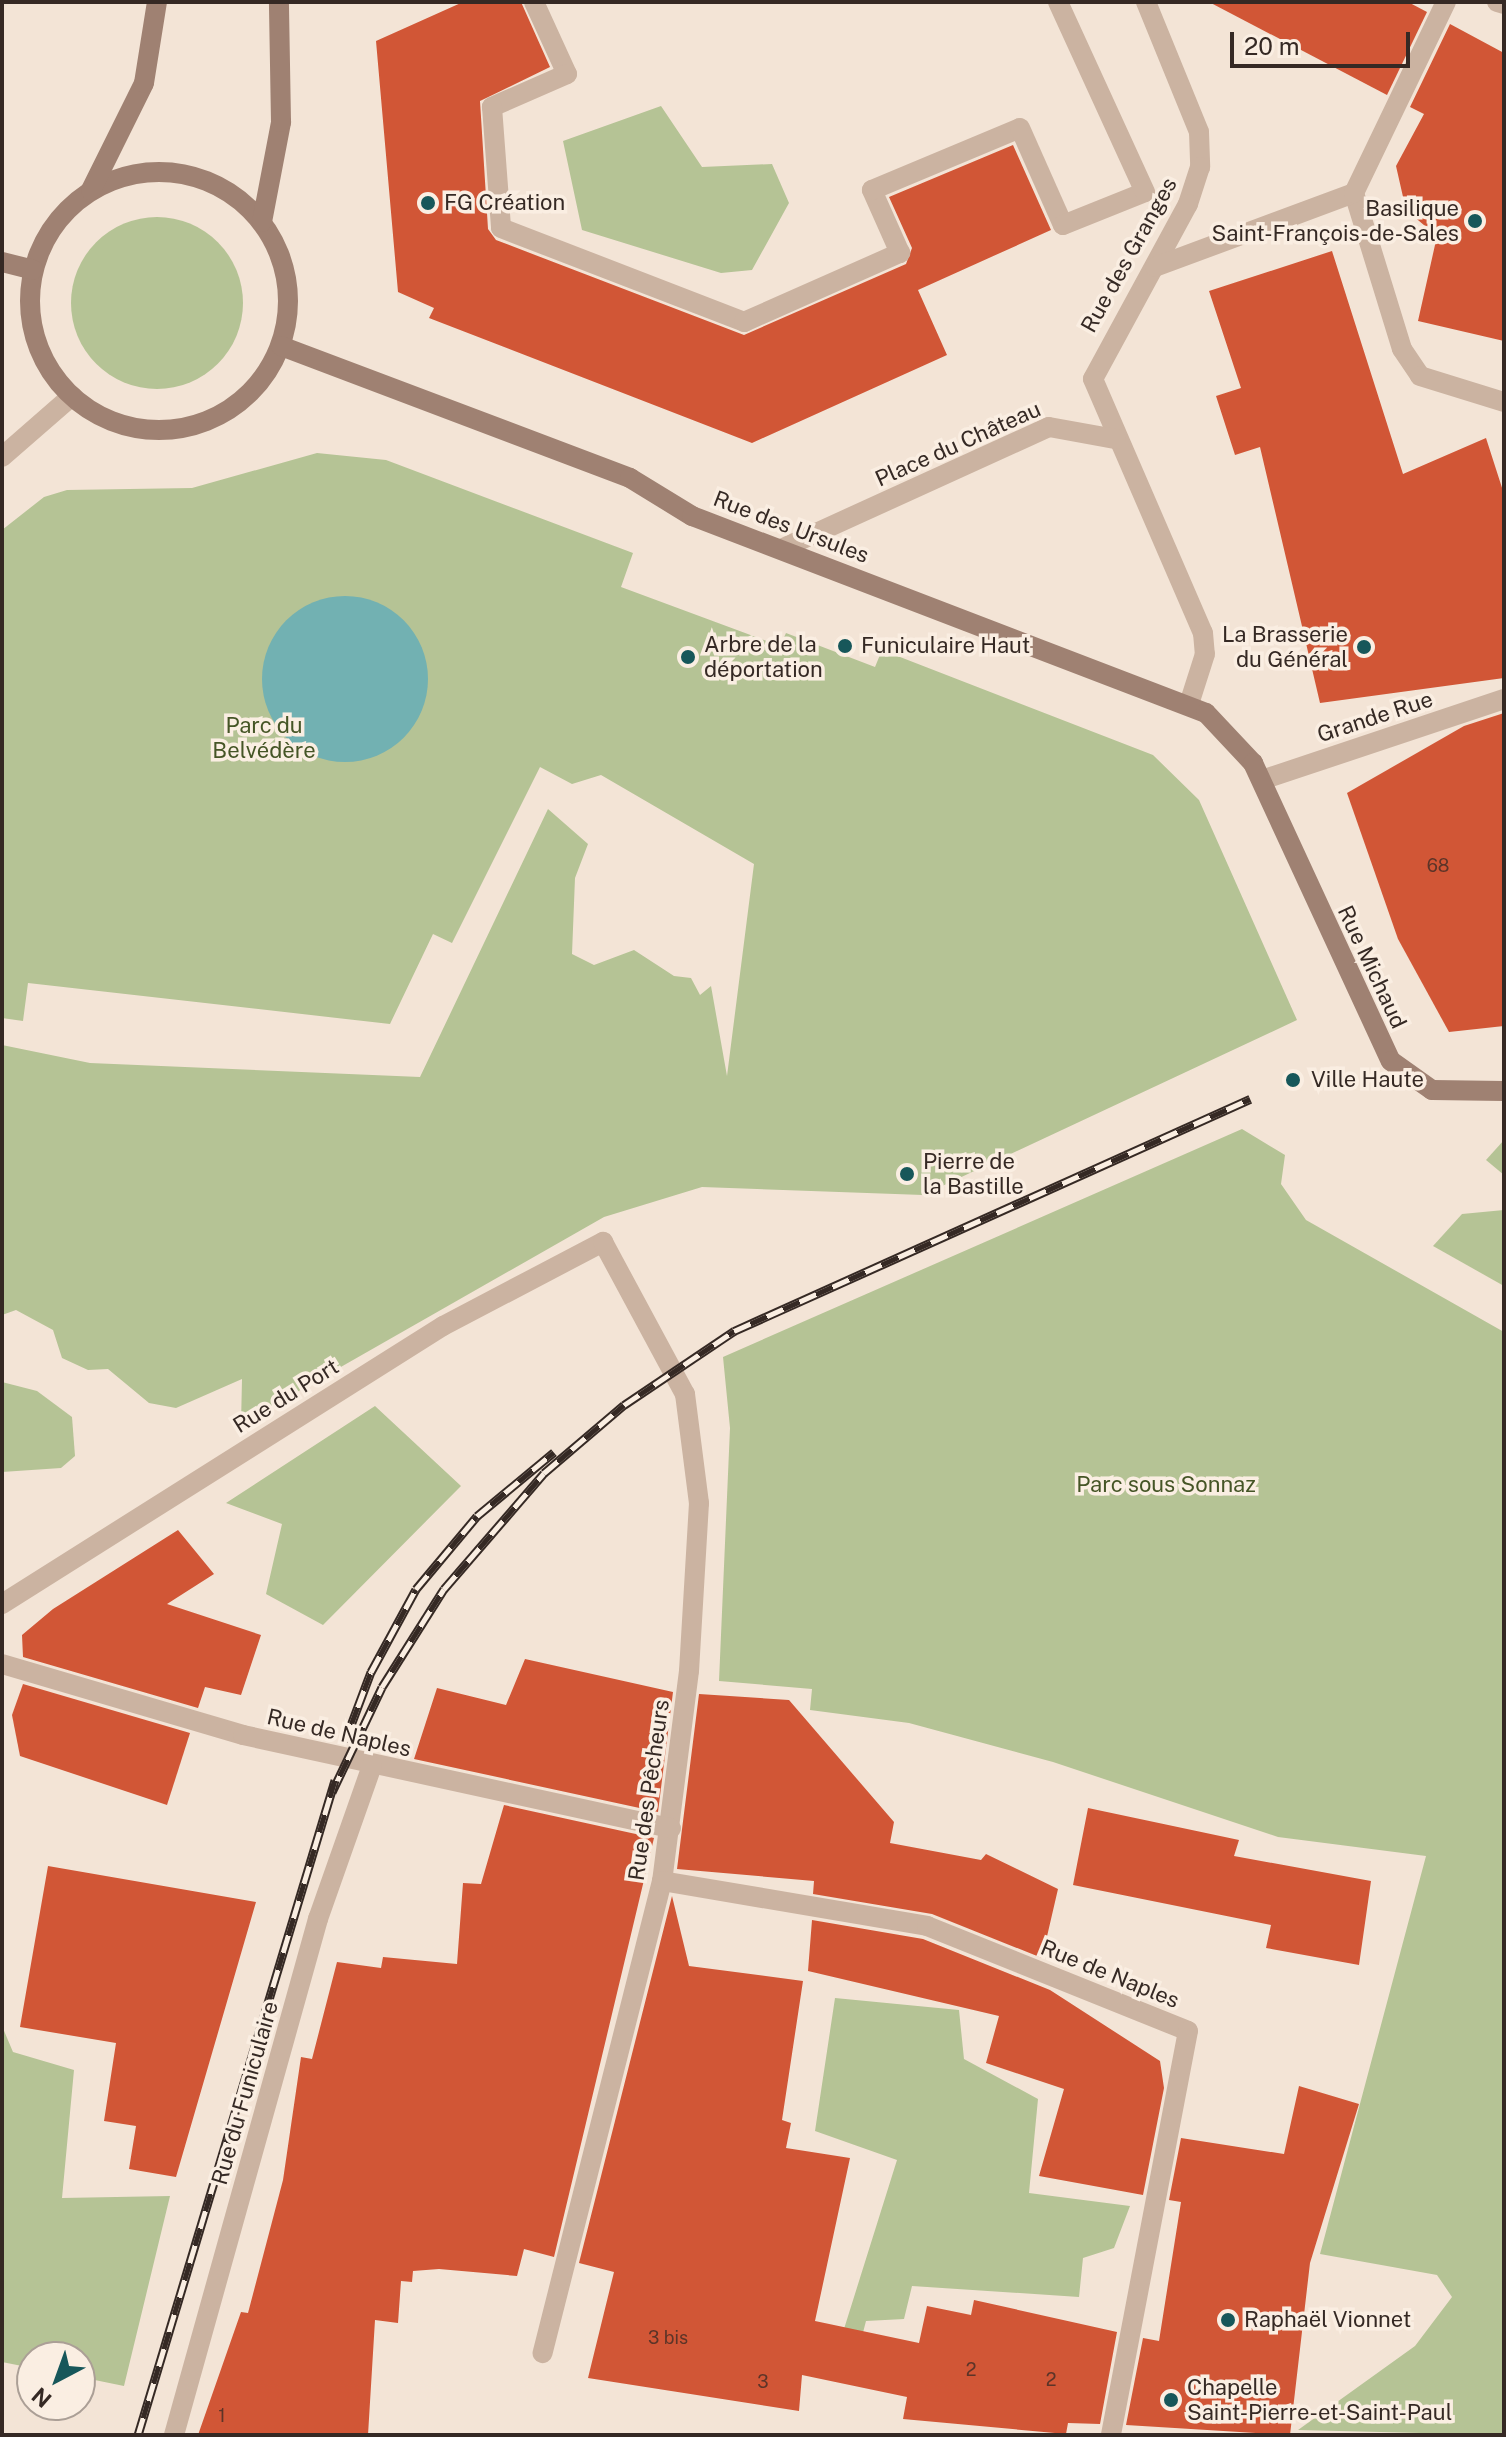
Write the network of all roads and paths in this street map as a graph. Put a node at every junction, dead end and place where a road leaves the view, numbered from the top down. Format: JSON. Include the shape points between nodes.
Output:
{"nodes":[{"id":1,"x":157,"y":2,"type":"edge"},
{"id":2,"x":279,"y":2,"type":"edge"},
{"id":3,"x":534,"y":2,"type":"edge"},
{"id":4,"x":1058,"y":2,"type":"edge"},
{"id":5,"x":1146,"y":2,"type":"edge"},
{"id":6,"x":1446,"y":2,"type":"edge"},
{"id":7,"x":1497,"y":2,"type":"edge"},
{"id":8,"x":1504,"y":4,"type":"edge"},
{"id":9,"x":91,"y":190,"type":"junction"},
{"id":10,"x":1354,"y":193,"type":"junction"},
{"id":11,"x":262,"y":222,"type":"junction"},
{"id":12,"x":2,"y":262,"type":"edge"},
{"id":13,"x":1155,"y":267,"type":"junction"},
{"id":14,"x":33,"y":270,"type":"junction"},
{"id":15,"x":281,"y":346,"type":"junction"},
{"id":16,"x":72,"y":396,"type":"junction"},
{"id":17,"x":1504,"y":402,"type":"edge"},
{"id":18,"x":1116,"y":439,"type":"junction"},
{"id":19,"x":2,"y":457,"type":"edge"},
{"id":20,"x":781,"y":549,"type":"junction"},
{"id":21,"x":1504,"y":699,"type":"edge"},
{"id":22,"x":1189,"y":704,"type":"junction"},
{"id":23,"x":1262,"y":780,"type":"junction"},
{"id":24,"x":1504,"y":1091,"type":"edge"},
{"id":25,"x":603,"y":1242,"type":"joint"},
{"id":26,"x":2,"y":1604,"type":"edge"},
{"id":27,"x":2,"y":1664,"type":"edge"},
{"id":28,"x":372,"y":1766,"type":"junction"},
{"id":29,"x":671,"y":1828,"type":"junction"},
{"id":30,"x":662,"y":1881,"type":"junction"},
{"id":31,"x":543,"y":2353,"type":"dead end"},
{"id":32,"x":174,"y":2435,"type":"edge"},
{"id":33,"x":1111,"y":2435,"type":"edge"}],
"edges":[{"from":1,"to":9,"type":"street","via":[[144,83]]},
{"from":2,"to":11,"type":"street","via":[[281,122]]},
{"from":3,"to":4,"type":"street","via":[[567,74],[492,107],[501,228],[744,322],[900,253],[872,190],[1020,128],[1063,225],[1145,192]]},
{"from":5,"to":13,"type":"street","name":"Rue des Granges","via":[[1201,150],[1196,186]]},
{"from":6,"to":10,"type":"street"},
{"from":7,"to":8,"type":"street"},
{"from":9,"to":11,"type":"street","via":[[143,172],[180,173],[226,191]]},
{"from":9,"to":14,"type":"street","via":[[48,233]]},
{"from":10,"to":13,"type":"street"},
{"from":10,"to":17,"type":"street","via":[[1402,349],[1420,376]]},
{"from":11,"to":15,"type":"street","via":[[288,291]]},
{"from":12,"to":14,"type":"street"},
{"from":13,"to":18,"type":"street","name":"Rue des Granges","via":[[1093,370],[1094,389]]},
{"from":14,"to":16,"type":"street","via":[[36,338]]},
{"from":15,"to":16,"type":"street","via":[[245,398],[190,427],[127,426]]},
{"from":15,"to":20,"type":"street","name":"Rue des Ursules","via":[[630,478],[692,516]]},
{"from":16,"to":19,"type":"street"},
{"from":18,"to":20,"type":"street","name":"Place du Château","via":[[1049,427]]},
{"from":18,"to":22,"type":"street","via":[[1203,633],[1205,654]]},
{"from":20,"to":22,"type":"street","name":"Rue des Ursules"},
{"from":21,"to":23,"type":"street","name":"Grande Rue"},
{"from":22,"to":23,"type":"street","name":"Rue des Ursules","via":[[1233,736]]},
{"from":23,"to":24,"type":"street","name":"Rue Michaud","via":[[1391,1061],[1432,1090]]},
{"from":25,"to":26,"type":"street","name":"Rue du Port","via":[[443,1326]]},
{"from":25,"to":29,"type":"street","name":"Rue des Pêcheurs","via":[[669,1355],[691,1429],[699,1503]]},
{"from":27,"to":28,"type":"street","name":"Rue de Naples"},
{"from":28,"to":29,"type":"street","name":"Rue de Naples"},
{"from":28,"to":32,"type":"street","name":"Rue du Funiculaire","via":[[318,1919]]},
{"from":29,"to":30,"type":"street","name":"Rue des Pêcheurs"},
{"from":30,"to":31,"type":"street","name":"Rue des Pêcheurs"},
{"from":30,"to":33,"type":"street","name":"Rue de Naples","via":[[927,1926],[1188,2031]]}]}
